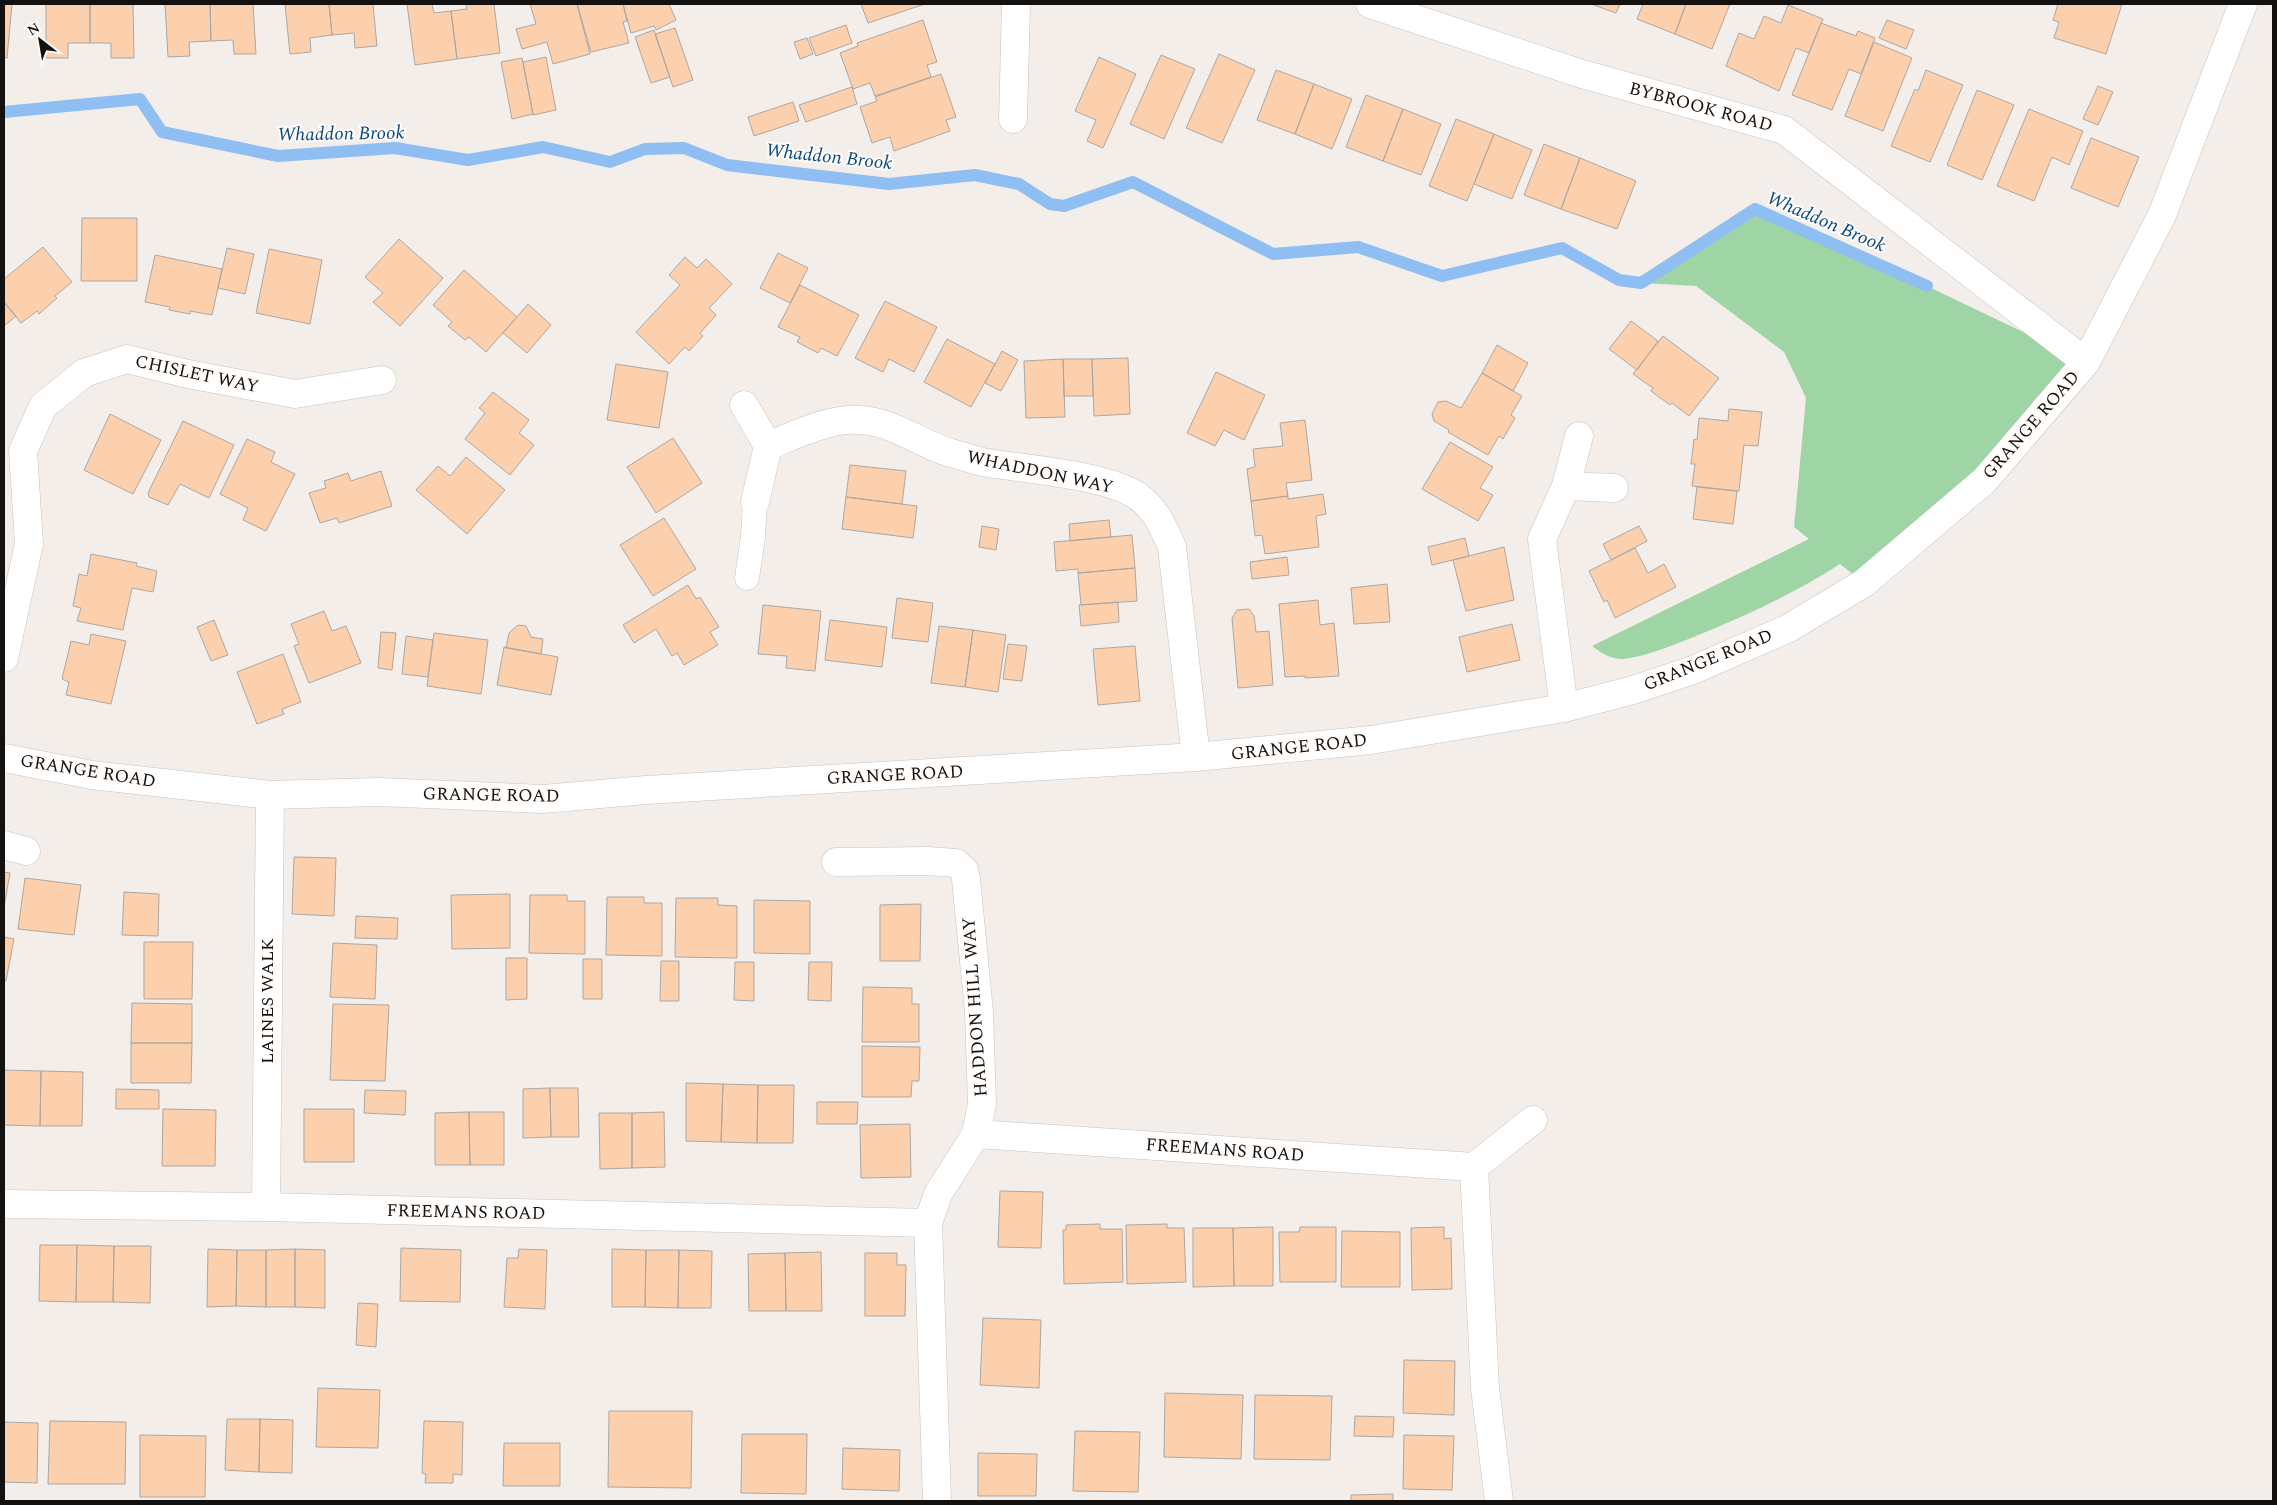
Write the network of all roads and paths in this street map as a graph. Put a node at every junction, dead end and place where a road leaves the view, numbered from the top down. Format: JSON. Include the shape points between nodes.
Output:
{"nodes":[{"id":1,"x":1016,"y":4,"type":"edge"},
{"id":2,"x":1370,"y":4,"type":"edge"},
{"id":3,"x":2243,"y":4,"type":"edge"},
{"id":4,"x":1013,"y":119,"type":"dead end"},
{"id":5,"x":2086,"y":362,"type":"junction"},
{"id":6,"x":382,"y":380,"type":"dead end"},
{"id":7,"x":744,"y":405,"type":"dead end"},
{"id":8,"x":1578,"y":436,"type":"dead end"},
{"id":9,"x":768,"y":446,"type":"junction"},
{"id":10,"x":1566,"y":486,"type":"junction"},
{"id":11,"x":1614,"y":488,"type":"dead end"},
{"id":12,"x":755,"y":502,"type":"joint"},
{"id":13,"x":747,"y":578,"type":"dead end"},
{"id":14,"x":4,"y":658,"type":"edge"},
{"id":15,"x":1564,"y":708,"type":"junction"},
{"id":16,"x":1196,"y":757,"type":"junction"},
{"id":17,"x":4,"y":758,"type":"edge"},
{"id":18,"x":270,"y":795,"type":"junction"},
{"id":19,"x":836,"y":862,"type":"dead end"},
{"id":20,"x":1533,"y":1120,"type":"dead end"},
{"id":21,"x":976,"y":1134,"type":"junction"},
{"id":22,"x":1474,"y":1167,"type":"junction"},
{"id":23,"x":4,"y":1204,"type":"edge"},
{"id":24,"x":266,"y":1208,"type":"junction"},
{"id":25,"x":928,"y":1223,"type":"junction"},
{"id":26,"x":937,"y":1501,"type":"edge"},
{"id":27,"x":1499,"y":1501,"type":"edge"}],
"edges":[{"from":1,"to":4,"type":"street"},
{"from":2,"to":5,"type":"street","name":"BYBROOK ROAD","via":[[1582,74],[1784,130]]},
{"from":3,"to":5,"type":"street","name":"GRANGE ROAD","via":[[2162,215]]},
{"from":5,"to":15,"type":"street","name":"GRANGE ROAD","via":[[1986,480],[1864,583],[1787,629],[1693,670]]},
{"from":6,"to":14,"type":"street","name":"CHISLET WAY","via":[[295,394],[126,359],[84,373],[43,406],[23,451],[29,544]]},
{"from":7,"to":9,"type":"street"},
{"from":8,"to":10,"type":"street"},
{"from":9,"to":12,"type":"street"},
{"from":9,"to":16,"type":"street","name":"WHADDON WAY","via":[[820,426],[858,420],[891,426],[957,455],[1105,483],[1139,497],[1158,517],[1172,547]]},
{"from":10,"to":11,"type":"street"},
{"from":10,"to":15,"type":"street","via":[[1542,539]]},
{"from":12,"to":13,"type":"lane"},
{"from":15,"to":16,"type":"street","name":"GRANGE ROAD","via":[[1372,740]]},
{"from":16,"to":18,"type":"street","name":"GRANGE ROAD","via":[[544,799],[378,792]]},
{"from":17,"to":18,"type":"street","name":"GRANGE ROAD","via":[[92,775]]},
{"from":18,"to":24,"type":"street","name":"LAINES WALK"},
{"from":19,"to":21,"type":"street","name":"HADDON HILL WAY","via":[[956,862],[964,870],[979,1012],[982,1104]]},
{"from":20,"to":22,"type":"street"},
{"from":21,"to":22,"type":"street","name":"FREEMANS ROAD"},
{"from":21,"to":25,"type":"street","name":"HADDON HILL WAY","via":[[938,1194]]},
{"from":22,"to":27,"type":"street","via":[[1485,1388]]},
{"from":23,"to":24,"type":"street","name":"FREEMANS ROAD"},
{"from":24,"to":25,"type":"street","name":"FREEMANS ROAD"},
{"from":25,"to":26,"type":"street","name":"HADDON HILL WAY"}]}
